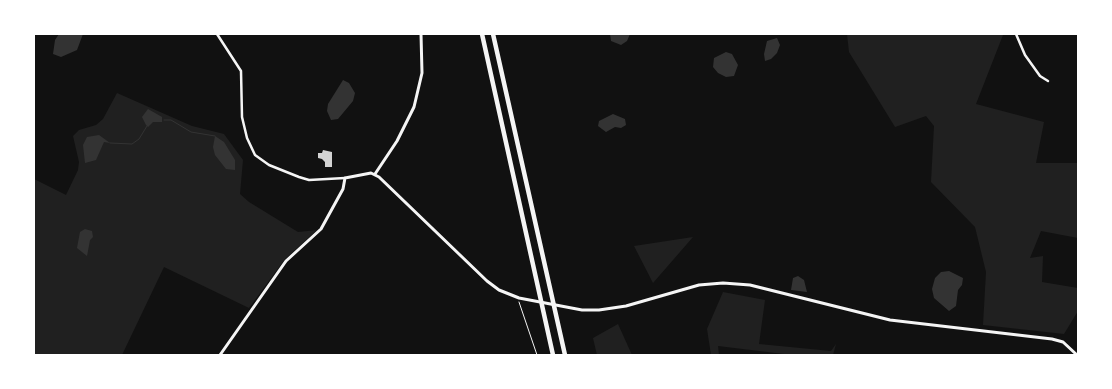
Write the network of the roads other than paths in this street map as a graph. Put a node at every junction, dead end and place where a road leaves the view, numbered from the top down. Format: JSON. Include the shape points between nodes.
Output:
{"nodes":[{"id":1,"x":217,"y":34,"type":"edge"},
{"id":2,"x":421,"y":34,"type":"edge"},
{"id":3,"x":482,"y":34,"type":"edge"},
{"id":4,"x":493,"y":34,"type":"edge"},
{"id":5,"x":1016,"y":34,"type":"edge"},
{"id":6,"x":1048,"y":82,"type":"dead end"},
{"id":7,"x":375,"y":174,"type":"junction"},
{"id":8,"x":345,"y":178,"type":"junction"},
{"id":9,"x":220,"y":355,"type":"edge"},
{"id":10,"x":553,"y":355,"type":"edge"},
{"id":11,"x":565,"y":355,"type":"edge"},
{"id":12,"x":1077,"y":355,"type":"edge"}],
"edges":[{"from":1,"to":8,"type":"street","via":[[240,70],[242,117],[255,155],[265,163],[309,180]]},
{"from":2,"to":7,"type":"street","via":[[422,73],[414,107],[398,141]]},
{"from":3,"to":10,"type":"highway"},
{"from":4,"to":11,"type":"highway"},
{"from":5,"to":6,"type":"street","via":[[1025,54]]},
{"from":7,"to":8,"type":"street"},
{"from":7,"to":12,"type":"street","via":[[487,281],[521,299],[582,310],[613,309],[698,285],[750,285],[890,320],[1052,339],[1063,342]]},
{"from":8,"to":9,"type":"street","via":[[343,189],[322,230],[286,261]]}]}
